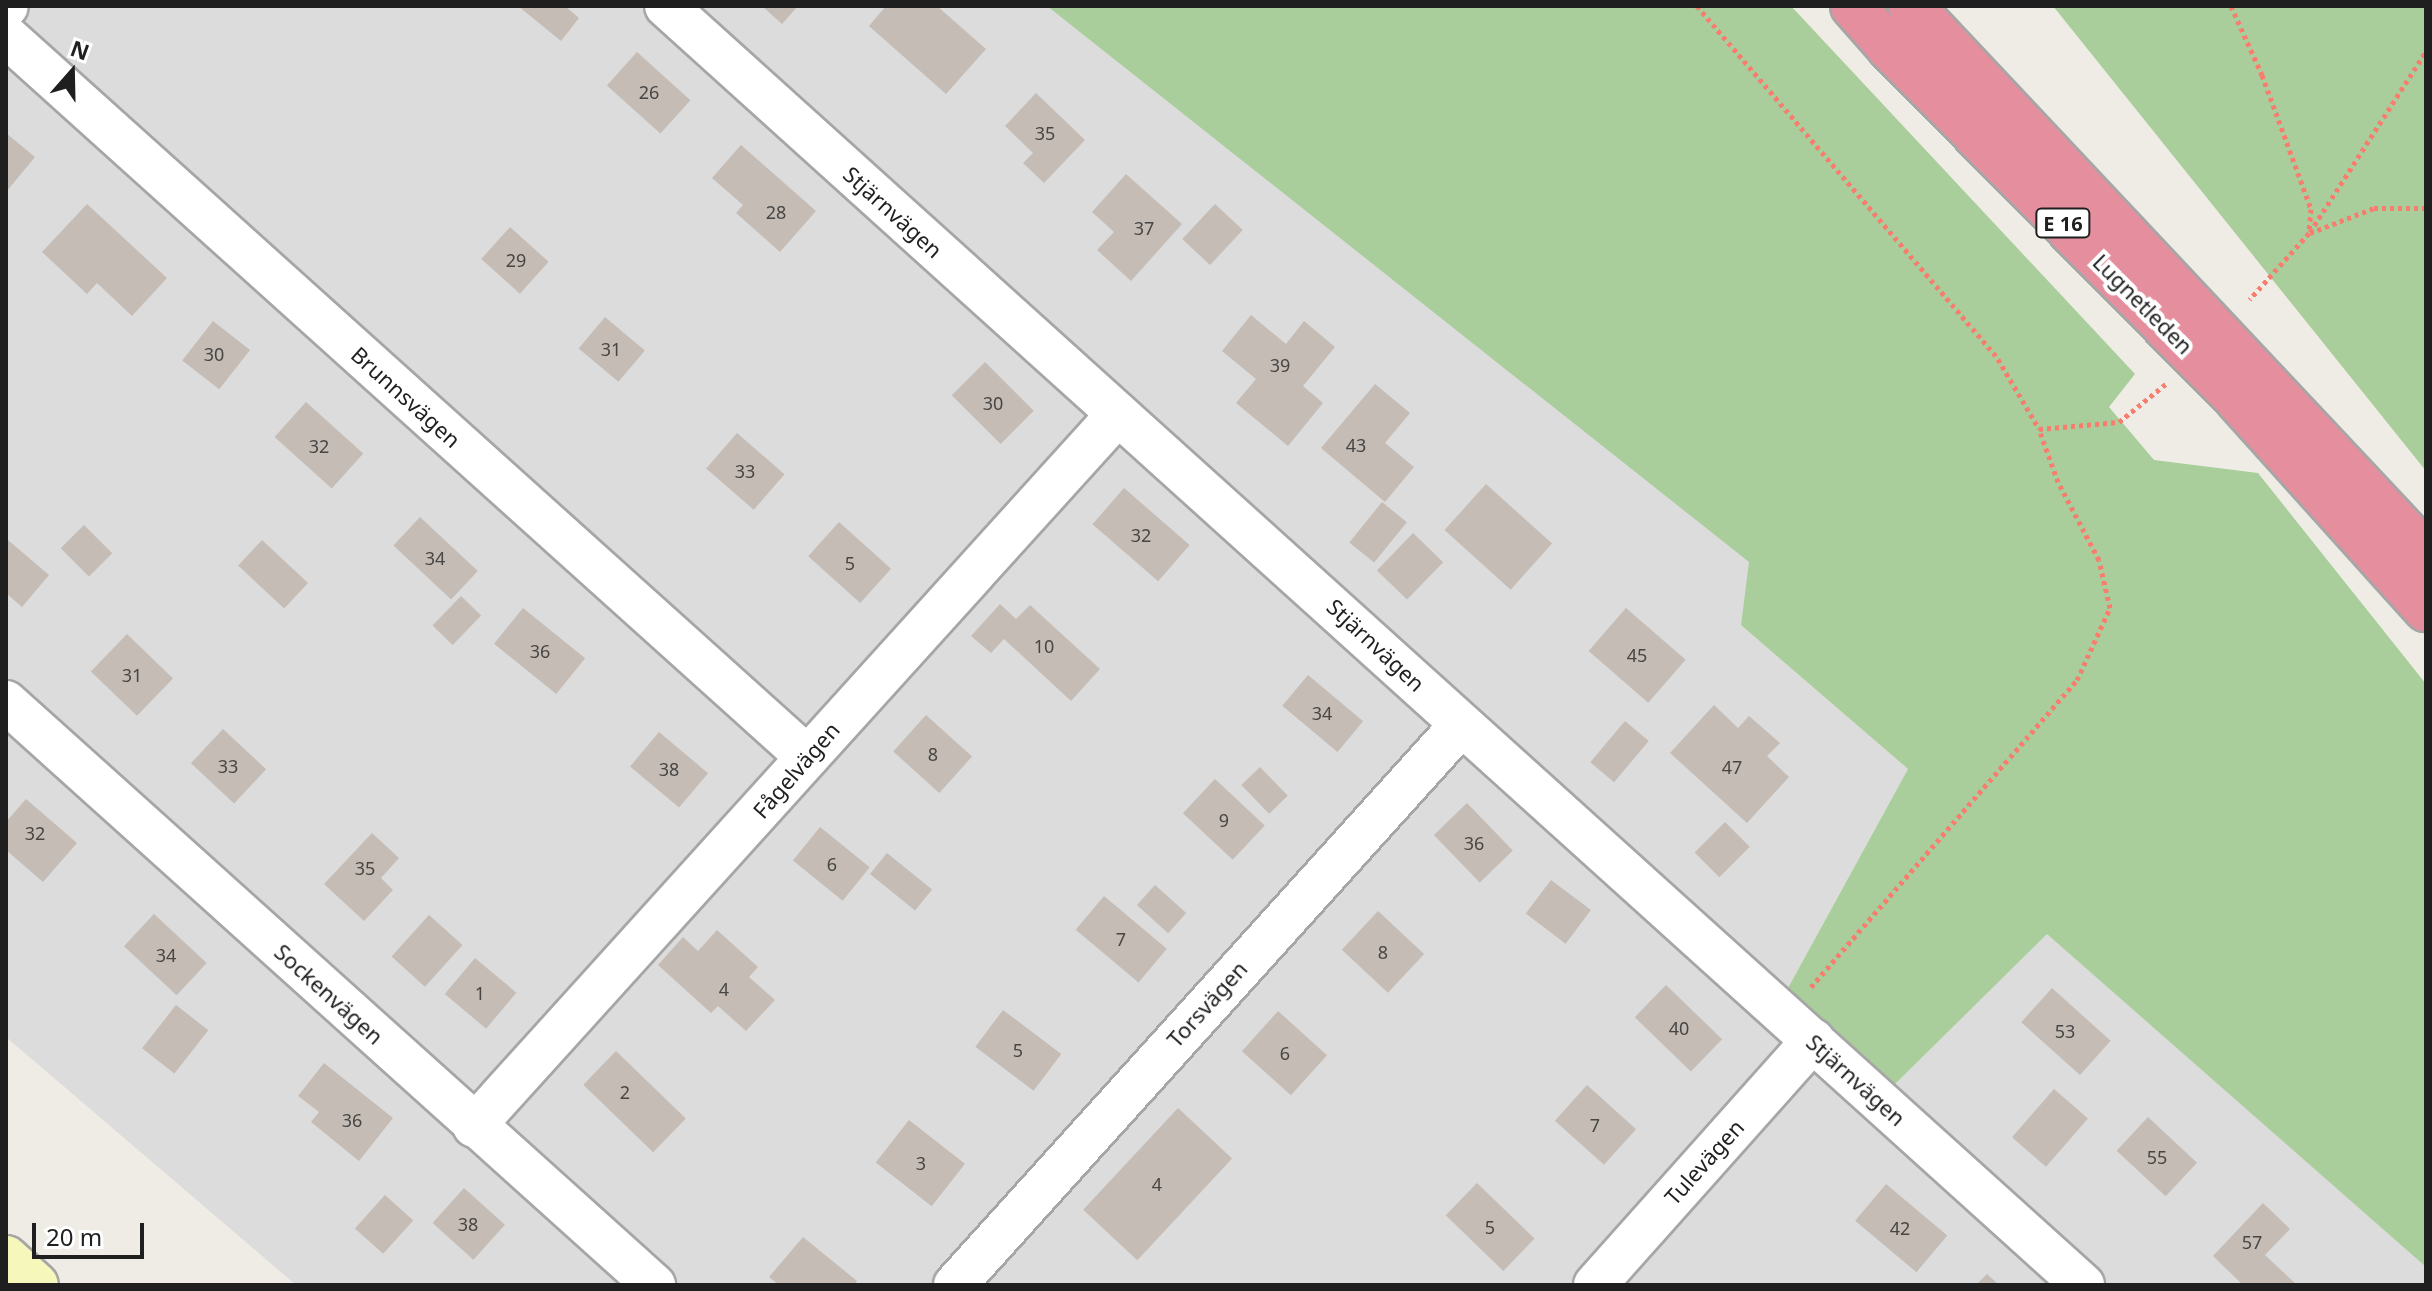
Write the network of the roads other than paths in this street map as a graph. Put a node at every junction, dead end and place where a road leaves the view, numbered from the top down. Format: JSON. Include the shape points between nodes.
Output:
{"nodes":[{"id":1,"x":666,"y":6,"type":"edge"},
{"id":2,"x":1853,"y":6,"type":"edge"},
{"id":3,"x":1911,"y":6,"type":"edge"},
{"id":4,"x":6,"y":36,"type":"edge"},
{"id":5,"x":1118,"y":414,"type":"junction"},
{"id":6,"x":2426,"y":554,"type":"edge"},
{"id":7,"x":2426,"y":609,"type":"edge"},
{"id":8,"x":6,"y":702,"type":"edge"},
{"id":9,"x":1461,"y":725,"type":"junction"},
{"id":10,"x":807,"y":757,"type":"junction"},
{"id":11,"x":1798,"y":1029,"type":"junction"},
{"id":12,"x":474,"y":1126,"type":"junction"},
{"id":13,"x":6,"y":1258,"type":"edge"},
{"id":14,"x":36,"y":1285,"type":"edge"},
{"id":15,"x":654,"y":1285,"type":"edge"},
{"id":16,"x":955,"y":1285,"type":"edge"},
{"id":17,"x":1595,"y":1285,"type":"edge"},
{"id":18,"x":2083,"y":1285,"type":"edge"}],
"edges":[{"from":1,"to":5,"type":"street","name":"Stjärnvägen"},
{"from":2,"to":7,"type":"highway","name":"Lugnetleden","number":"E 16","via":[[2237,399]]},
{"from":3,"to":6,"type":"highway","name":"Lugnetleden","number":"E 16"},
{"from":4,"to":10,"type":"street","name":"Brunnsvägen"},
{"from":5,"to":9,"type":"street","name":"Stjärnvägen"},
{"from":5,"to":10,"type":"street","name":"Fågelvägen"},
{"from":8,"to":12,"type":"street","name":"Sockenvägen"},
{"from":9,"to":11,"type":"street","name":"Stjärnvägen"},
{"from":9,"to":16,"type":"street","name":"Torsvägen"},
{"from":10,"to":12,"type":"street","name":"Fågelvägen"},
{"from":11,"to":17,"type":"street","name":"Tulevägen"},
{"from":11,"to":18,"type":"street","name":"Stjärnvägen"},
{"from":12,"to":15,"type":"street","name":"Sockenvägen"},
{"from":13,"to":14,"type":"street"}]}
